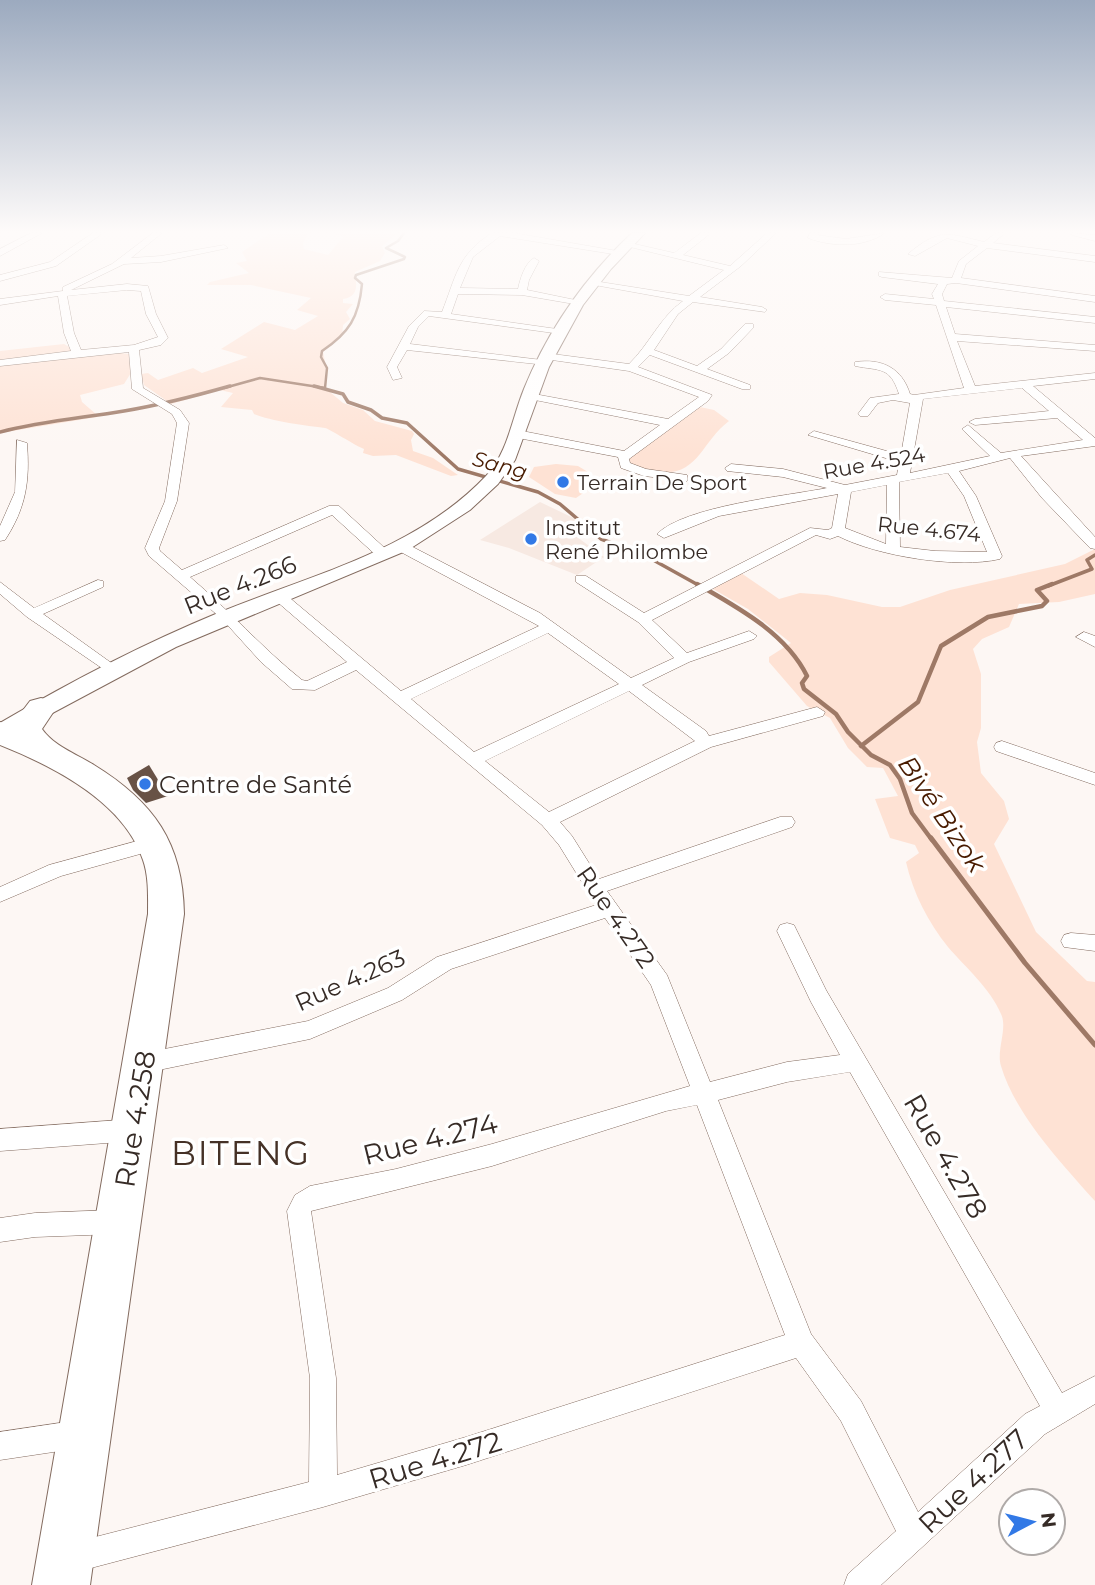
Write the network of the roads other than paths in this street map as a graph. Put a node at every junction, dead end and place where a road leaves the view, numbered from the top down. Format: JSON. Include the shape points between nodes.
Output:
{"nodes":[{"id":1,"x":63,"y":307,"type":"edge"},
{"id":2,"x":149,"y":307,"type":"edge"},
{"id":3,"x":450,"y":307,"type":"edge"},
{"id":4,"x":576,"y":307,"type":"edge"},
{"id":5,"x":681,"y":307,"type":"edge"},
{"id":6,"x":743,"y":307,"type":"edge"},
{"id":7,"x":941,"y":307,"type":"edge"},
{"id":8,"x":960,"y":307,"type":"edge"},
{"id":9,"x":409,"y":310,"type":"dead end"},
{"id":10,"x":762,"y":310,"type":"dead end"},
{"id":11,"x":427,"y":313,"type":"junction"},
{"id":12,"x":445,"y":316,"type":"junction"},
{"id":13,"x":1095,"y":320,"type":"edge"},
{"id":14,"x":749,"y":326,"type":"dead end"},
{"id":15,"x":1041,"y":330,"type":"junction"},
{"id":16,"x":557,"y":332,"type":"junction"},
{"id":17,"x":951,"y":337,"type":"junction"},
{"id":18,"x":404,"y":346,"type":"junction"},
{"id":19,"x":134,"y":348,"type":"junction"},
{"id":20,"x":1095,"y":348,"type":"edge"},
{"id":21,"x":648,"y":351,"type":"junction"},
{"id":22,"x":77,"y":352,"type":"junction"},
{"id":23,"x":544,"y":360,"type":"junction"},
{"id":24,"x":0,"y":363,"type":"edge"},
{"id":25,"x":859,"y":364,"type":"dead end"},
{"id":26,"x":631,"y":368,"type":"junction"},
{"id":27,"x":701,"y":368,"type":"junction"},
{"id":28,"x":1095,"y":376,"type":"edge"},
{"id":29,"x":397,"y":378,"type":"dead end"},
{"id":30,"x":1023,"y":383,"type":"junction"},
{"id":31,"x":746,"y":387,"type":"dead end"},
{"id":32,"x":970,"y":389,"type":"junction"},
{"id":33,"x":529,"y":396,"type":"junction"},
{"id":34,"x":916,"y":400,"type":"junction"},
{"id":35,"x":864,"y":414,"type":"dead end"},
{"id":36,"x":1059,"y":414,"type":"junction"},
{"id":37,"x":668,"y":423,"type":"junction"},
{"id":38,"x":517,"y":434,"type":"junction"},
{"id":39,"x":814,"y":435,"type":"dead end"},
{"id":40,"x":21,"y":443,"type":"dead end"},
{"id":41,"x":1094,"y":443,"type":"edge"},
{"id":42,"x":1013,"y":454,"type":"junction"},
{"id":43,"x":626,"y":455,"type":"junction"},
{"id":44,"x":999,"y":458,"type":"junction"},
{"id":45,"x":904,"y":460,"type":"junction"},
{"id":46,"x":731,"y":468,"type":"dead end"},
{"id":47,"x":951,"y":469,"type":"junction"},
{"id":48,"x":683,"y":478,"type":"dead end"},
{"id":49,"x":898,"y":478,"type":"junction"},
{"id":50,"x":835,"y":489,"type":"junction"},
{"id":51,"x":838,"y":530,"type":"junction"},
{"id":52,"x":664,"y":534,"type":"dead end"},
{"id":53,"x":0,"y":537,"type":"edge"},
{"id":54,"x":1095,"y":545,"type":"edge"},
{"id":55,"x":893,"y":549,"type":"junction"},
{"id":56,"x":393,"y":551,"type":"junction"},
{"id":57,"x":181,"y":576,"type":"junction"},
{"id":58,"x":581,"y":579,"type":"dead end"},
{"id":59,"x":98,"y":584,"type":"dead end"},
{"id":60,"x":0,"y":586,"type":"edge"},
{"id":61,"x":280,"y":597,"type":"junction"},
{"id":62,"x":32,"y":614,"type":"junction"},
{"id":63,"x":227,"y":616,"type":"junction"},
{"id":64,"x":643,"y":619,"type":"junction"},
{"id":65,"x":550,"y":626,"type":"junction"},
{"id":66,"x":749,"y":636,"type":"dead end"},
{"id":67,"x":684,"y":659,"type":"junction"},
{"id":68,"x":358,"y":663,"type":"junction"},
{"id":69,"x":112,"y":670,"type":"junction"},
{"id":70,"x":628,"y":684,"type":"junction"},
{"id":71,"x":400,"y":698,"type":"junction"},
{"id":72,"x":817,"y":712,"type":"dead end"},
{"id":73,"x":0,"y":719,"type":"edge"},
{"id":74,"x":40,"y":729,"type":"junction"},
{"id":75,"x":0,"y":733,"type":"edge"},
{"id":76,"x":705,"y":743,"type":"junction"},
{"id":77,"x":1002,"y":747,"type":"dead end"},
{"id":78,"x":472,"y":760,"type":"junction"},
{"id":79,"x":1094,"y":777,"type":"edge"},
{"id":80,"x":548,"y":820,"type":"junction"},
{"id":81,"x":786,"y":821,"type":"dead end"},
{"id":82,"x":152,"y":844,"type":"junction"},
{"id":83,"x":595,"y":888,"type":"junction"},
{"id":84,"x":0,"y":895,"type":"edge"},
{"id":85,"x":611,"y":908,"type":"junction"},
{"id":86,"x":788,"y":931,"type":"dead end"},
{"id":87,"x":1071,"y":941,"type":"dead end"},
{"id":88,"x":1095,"y":943,"type":"edge"},
{"id":89,"x":856,"y":1062,"type":"junction"},
{"id":90,"x":144,"y":1063,"type":"junction"},
{"id":91,"x":703,"y":1093,"type":"junction"},
{"id":92,"x":134,"y":1130,"type":"junction"},
{"id":93,"x":0,"y":1140,"type":"edge"},
{"id":94,"x":120,"y":1222,"type":"junction"},
{"id":95,"x":0,"y":1230,"type":"edge"},
{"id":96,"x":800,"y":1343,"type":"junction"},
{"id":97,"x":1095,"y":1390,"type":"edge"},
{"id":98,"x":1057,"y":1410,"type":"junction"},
{"id":99,"x":83,"y":1433,"type":"junction"},
{"id":100,"x":0,"y":1446,"type":"edge"},
{"id":101,"x":323,"y":1493,"type":"junction"},
{"id":102,"x":914,"y":1535,"type":"junction"},
{"id":103,"x":63,"y":1573,"type":"edge"},
{"id":104,"x":859,"y":1585,"type":"edge"}],
"edges":[{"from":1,"to":22,"type":"street"},
{"from":2,"to":19,"type":"street","via":[[163,338]]},
{"from":3,"to":12,"type":"street"},
{"from":4,"to":16,"type":"street"},
{"from":5,"to":21,"type":"street"},
{"from":6,"to":10,"type":"street"},
{"from":7,"to":17,"type":"street"},
{"from":8,"to":15,"type":"street"},
{"from":9,"to":11,"type":"street"},
{"from":11,"to":12,"type":"street"},
{"from":11,"to":18,"type":"street"},
{"from":12,"to":16,"type":"street"},
{"from":13,"to":15,"type":"street"},
{"from":14,"to":27,"type":"street"},
{"from":15,"to":17,"type":"street"},
{"from":15,"to":20,"type":"street"},
{"from":16,"to":23,"type":"street"},
{"from":17,"to":32,"type":"street"},
{"from":18,"to":23,"type":"street"},
{"from":18,"to":29,"type":"street","via":[[392,367]]},
{"from":19,"to":22,"type":"street"},
{"from":19,"to":57,"type":"street","via":[[138,389],[176,412],[183,423],[171,501],[152,548]]},
{"from":21,"to":26,"type":"street"},
{"from":21,"to":27,"type":"street"},
{"from":22,"to":24,"type":"street"},
{"from":23,"to":26,"type":"street"},
{"from":23,"to":33,"type":"street"},
{"from":25,"to":34,"type":"street","via":[[887,366],[901,380],[905,396]]},
{"from":26,"to":37,"type":"street","via":[[705,395]]},
{"from":27,"to":31,"type":"street"},
{"from":28,"to":30,"type":"street"},
{"from":30,"to":32,"type":"street"},
{"from":30,"to":36,"type":"street"},
{"from":32,"to":34,"type":"street","via":[[924,394]]},
{"from":33,"to":37,"type":"street"},
{"from":33,"to":38,"type":"street"},
{"from":34,"to":35,"type":"street","via":[[874,400]]},
{"from":34,"to":45,"type":"street"},
{"from":36,"to":41,"type":"street"},
{"from":36,"to":44,"type":"street","via":[[972,426]]},
{"from":37,"to":43,"type":"street"},
{"from":38,"to":43,"type":"street"},
{"from":38,"to":56,"type":"street","name":"Rue 4.266","via":[[494,479],[430,530]]},
{"from":39,"to":45,"type":"street"},
{"from":40,"to":53,"type":"street","via":[[24,486]]},
{"from":41,"to":42,"type":"street","name":"Rue 4.524"},
{"from":42,"to":44,"type":"street","name":"Rue 4.524"},
{"from":42,"to":54,"type":"street"},
{"from":43,"to":48,"type":"street","via":[[625,465]]},
{"from":44,"to":47,"type":"street","name":"Rue 4.524"},
{"from":45,"to":49,"type":"street"},
{"from":46,"to":50,"type":"street","via":[[783,473]]},
{"from":47,"to":49,"type":"street","name":"Rue 4.524"},
{"from":47,"to":55,"type":"street","name":"Rue 4.674","via":[[970,496],[995,556]]},
{"from":49,"to":50,"type":"street","name":"Rue 4.524"},
{"from":49,"to":55,"type":"street"},
{"from":50,"to":51,"type":"street","name":"Rue 4.674","via":[[845,489]]},
{"from":50,"to":52,"type":"street","name":"Rue 4.524","via":[[709,514]]},
{"from":51,"to":55,"type":"street","name":"Rue 4.674","via":[[867,544]]},
{"from":51,"to":64,"type":"street","via":[[830,534],[815,531]]},
{"from":56,"to":57,"type":"street","via":[[334,509]]},
{"from":56,"to":61,"type":"street","name":"Rue 4.266"},
{"from":56,"to":65,"type":"street","via":[[513,604]]},
{"from":57,"to":63,"type":"street"},
{"from":58,"to":64,"type":"street"},
{"from":59,"to":62,"type":"street"},
{"from":60,"to":62,"type":"street"},
{"from":61,"to":63,"type":"street","name":"Rue 4.266"},
{"from":61,"to":68,"type":"street","name":"Rue 4.272"},
{"from":62,"to":69,"type":"street"},
{"from":63,"to":68,"type":"street","via":[[266,659],[298,685],[309,686]]},
{"from":63,"to":69,"type":"street","name":"Rue 4.266"},
{"from":64,"to":67,"type":"street"},
{"from":65,"to":70,"type":"street"},
{"from":65,"to":71,"type":"street"},
{"from":66,"to":67,"type":"street"},
{"from":67,"to":70,"type":"street"},
{"from":68,"to":71,"type":"street","name":"Rue 4.272"},
{"from":69,"to":74,"type":"street","name":"Rue 4.266"},
{"from":70,"to":76,"type":"street"},
{"from":70,"to":78,"type":"street"},
{"from":71,"to":78,"type":"street","name":"Rue 4.272"},
{"from":72,"to":76,"type":"street"},
{"from":73,"to":74,"type":"highway"},
{"from":74,"to":75,"type":"highway","name":"Rue 4.258"},
{"from":74,"to":82,"type":"highway","name":"Rue 4.258","via":[[138,822]]},
{"from":76,"to":80,"type":"street"},
{"from":77,"to":79,"type":"street"},
{"from":78,"to":80,"type":"street","name":"Rue 4.272"},
{"from":80,"to":83,"type":"street","name":"Rue 4.272"},
{"from":81,"to":83,"type":"street"},
{"from":82,"to":84,"type":"street","via":[[56,870]]},
{"from":82,"to":90,"type":"highway","name":"Rue 4.258","via":[[166,884],[166,914]]},
{"from":83,"to":85,"type":"street","name":"Rue 4.272"},
{"from":85,"to":90,"type":"street","name":"Rue 4.263","via":[[444,964],[396,994],[310,1030]]},
{"from":85,"to":91,"type":"street","name":"Rue 4.272","via":[[660,981]]},
{"from":86,"to":89,"type":"street","name":"Rue 4.278"},
{"from":87,"to":88,"type":"street"},
{"from":89,"to":91,"type":"street","name":"Rue 4.274","via":[[787,1072]]},
{"from":89,"to":98,"type":"street","name":"Rue 4.278"},
{"from":90,"to":92,"type":"highway","name":"Rue 4.258"},
{"from":91,"to":96,"type":"street","name":"Rue 4.272"},
{"from":91,"to":101,"type":"street","name":"Rue 4.274","via":[[492,1155],[303,1203],[299,1211],[323,1378]]},
{"from":92,"to":93,"type":"street"},
{"from":92,"to":94,"type":"highway","name":"Rue 4.258"},
{"from":94,"to":95,"type":"street"},
{"from":94,"to":99,"type":"highway","name":"Rue 4.258"},
{"from":96,"to":101,"type":"street","name":"Rue 4.272"},
{"from":96,"to":102,"type":"street","name":"Rue 4.272","via":[[851,1411]]},
{"from":97,"to":98,"type":"street","name":"Rue 4.277"},
{"from":98,"to":102,"type":"street","name":"Rue 4.277","via":[[1035,1424]]},
{"from":99,"to":100,"type":"street"},
{"from":99,"to":103,"type":"highway","name":"Rue 4.258"},
{"from":101,"to":103,"type":"street","name":"Rue 4.272"},
{"from":102,"to":104,"type":"street","name":"Rue 4.277"}]}
